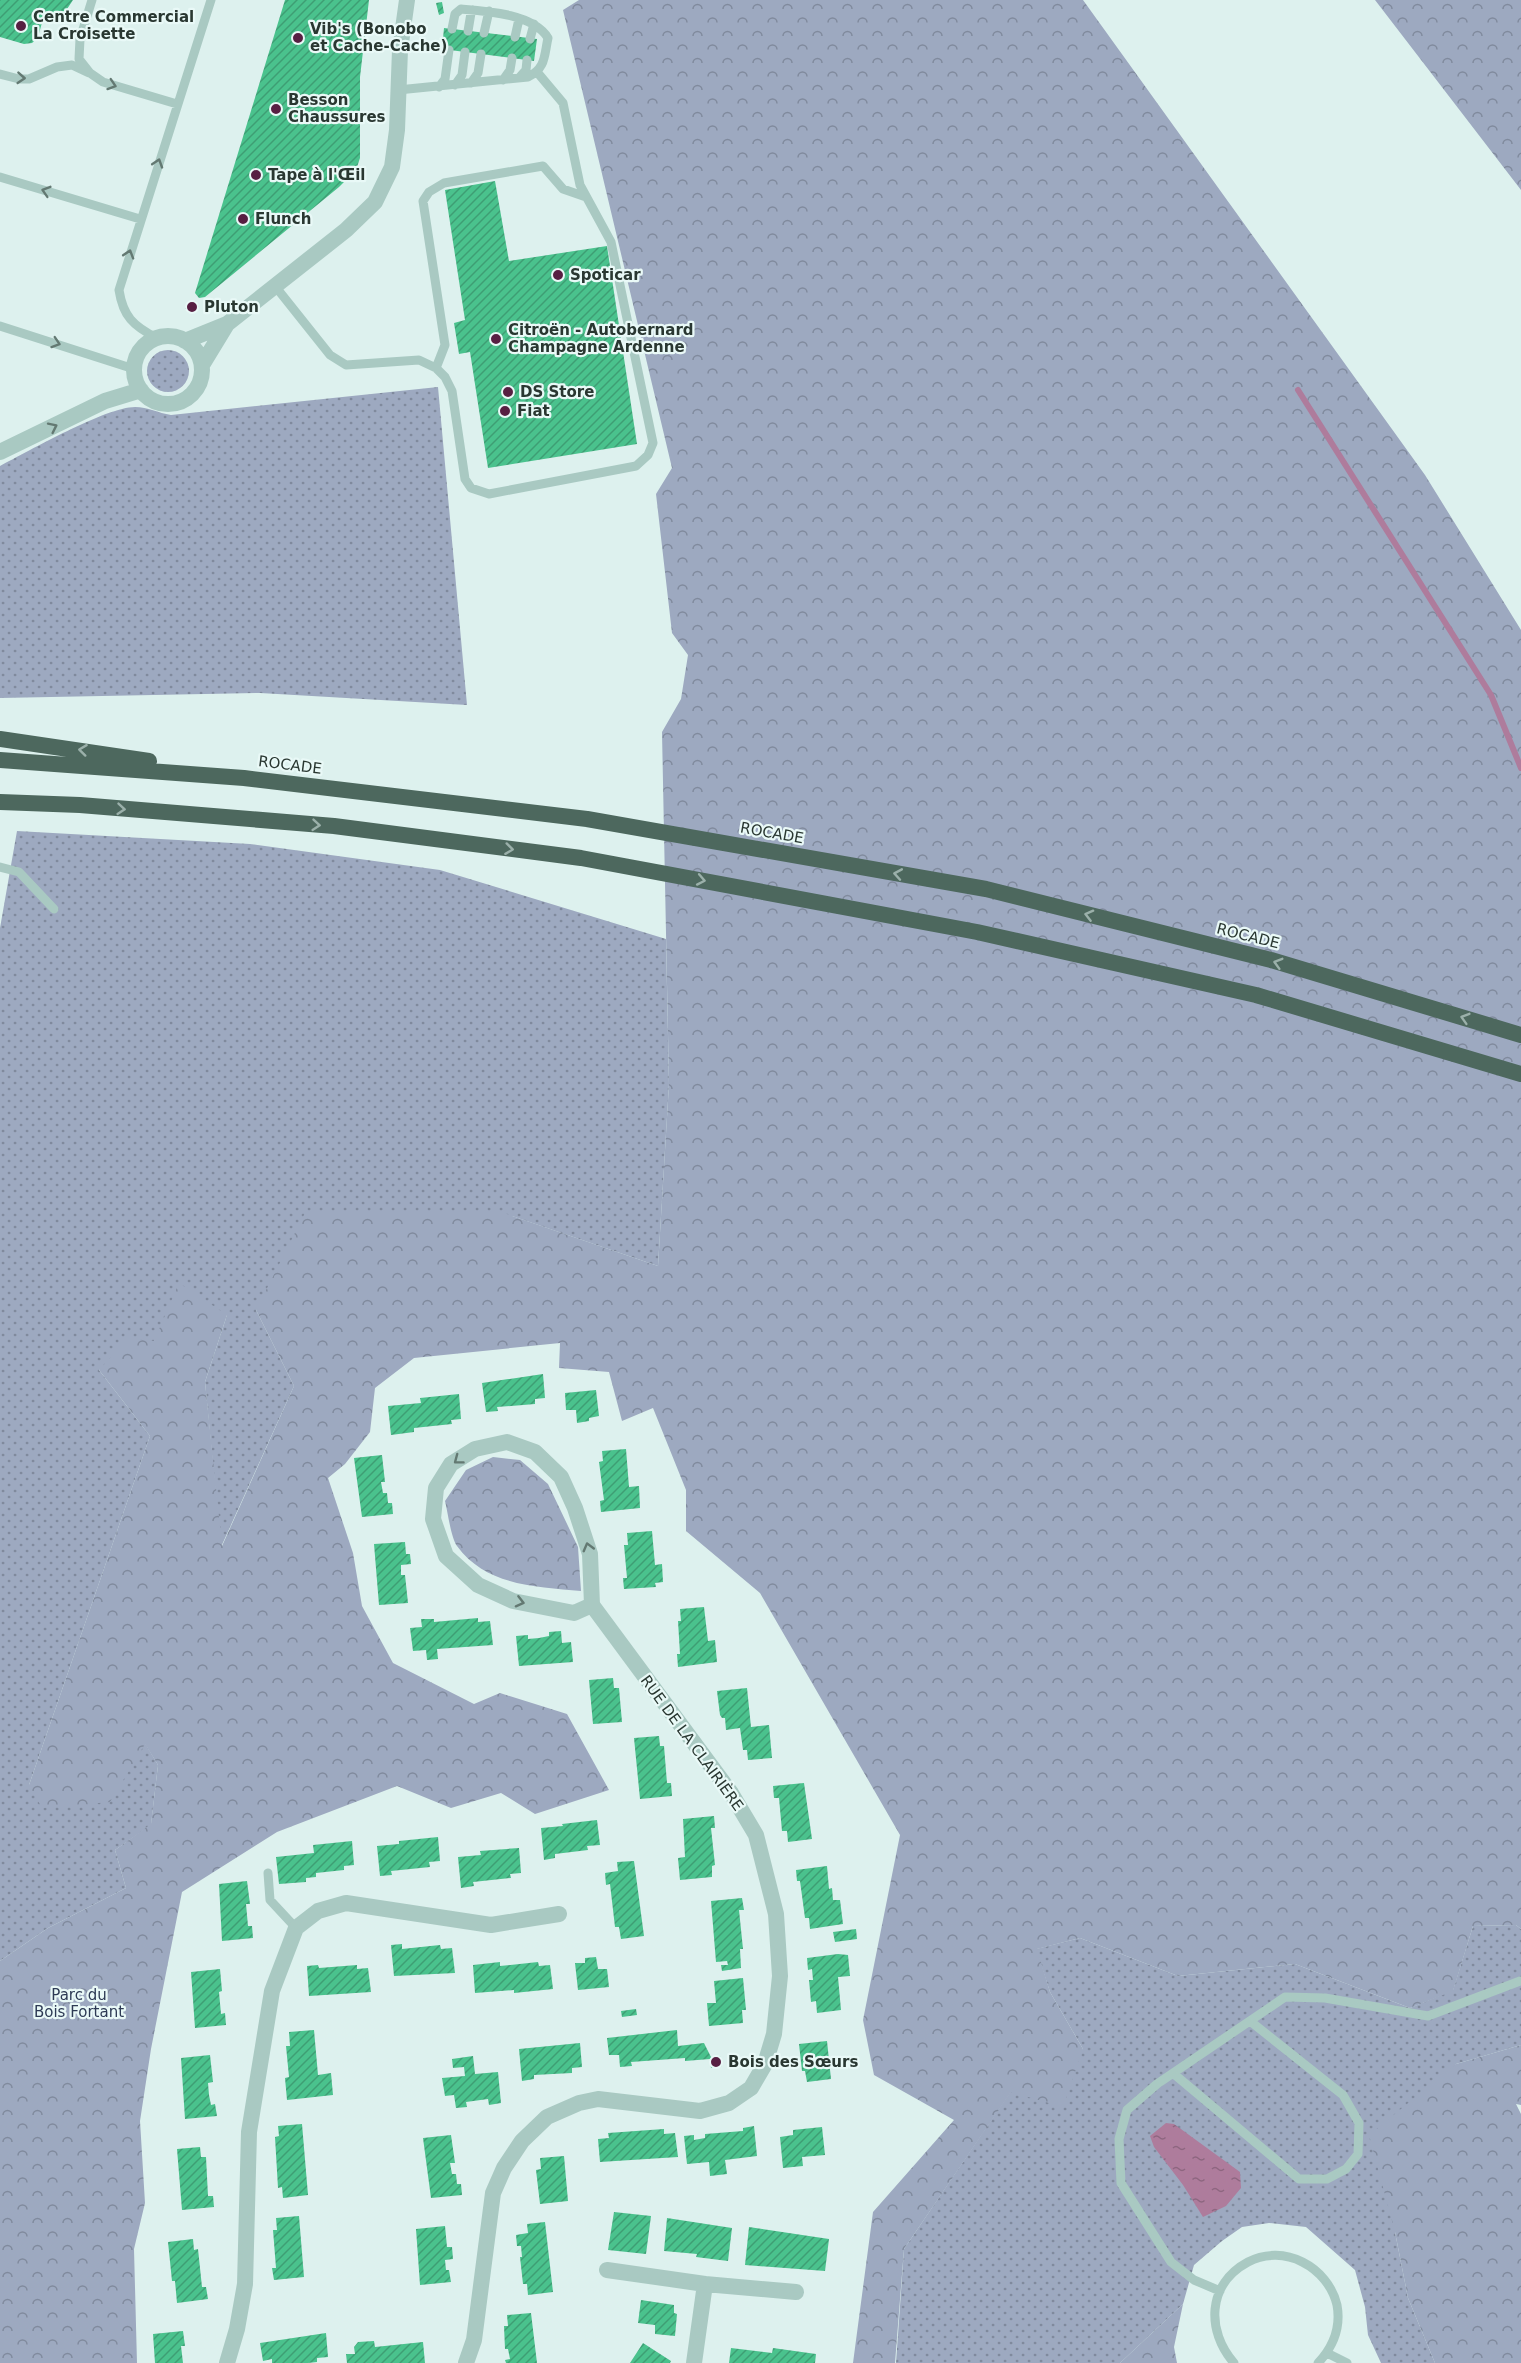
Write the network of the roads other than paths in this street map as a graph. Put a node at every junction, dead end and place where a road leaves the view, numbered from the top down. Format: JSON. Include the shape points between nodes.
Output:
{"nodes":[{"id":1,"x":92,"y":0,"type":"edge"},
{"id":2,"x":211,"y":0,"type":"edge"},
{"id":3,"x":407,"y":0,"type":"edge"},
{"id":4,"x":473,"y":10,"type":"junction"},
{"id":5,"x":489,"y":11,"type":"junction"},
{"id":6,"x":519,"y":20,"type":"junction"},
{"id":7,"x":534,"y":24,"type":"junction"},
{"id":8,"x":452,"y":29,"type":"dead end"},
{"id":9,"x":468,"y":31,"type":"dead end"},
{"id":10,"x":484,"y":33,"type":"dead end"},
{"id":11,"x":515,"y":36,"type":"dead end"},
{"id":12,"x":530,"y":39,"type":"dead end"},
{"id":13,"x":448,"y":50,"type":"dead end"},
{"id":14,"x":465,"y":52,"type":"dead end"},
{"id":15,"x":481,"y":54,"type":"dead end"},
{"id":16,"x":512,"y":58,"type":"dead end"},
{"id":17,"x":527,"y":60,"type":"dead end"},
{"id":18,"x":537,"y":72,"type":"junction"},
{"id":19,"x":90,"y":73,"type":"junction"},
{"id":20,"x":0,"y":74,"type":"edge"},
{"id":21,"x":519,"y":78,"type":"junction"},
{"id":22,"x":503,"y":80,"type":"junction"},
{"id":23,"x":471,"y":83,"type":"junction"},
{"id":24,"x":455,"y":85,"type":"junction"},
{"id":25,"x":440,"y":87,"type":"junction"},
{"id":26,"x":398,"y":90,"type":"junction"},
{"id":27,"x":177,"y":104,"type":"junction"},
{"id":28,"x":0,"y":177,"type":"edge"},
{"id":29,"x":586,"y":197,"type":"junction"},
{"id":30,"x":140,"y":219,"type":"junction"},
{"id":31,"x":275,"y":286,"type":"junction"},
{"id":32,"x":227,"y":324,"type":"junction"},
{"id":33,"x":0,"y":326,"type":"edge"},
{"id":34,"x":157,"y":338,"type":"junction"},
{"id":35,"x":185,"y":341,"type":"junction"},
{"id":36,"x":202,"y":365,"type":"junction"},
{"id":37,"x":436,"y":368,"type":"junction"},
{"id":38,"x":134,"y":369,"type":"junction"},
{"id":39,"x":141,"y":390,"type":"junction"},
{"id":40,"x":0,"y":452,"type":"edge"},
{"id":41,"x":0,"y":739,"type":"edge"},
{"id":42,"x":0,"y":760,"type":"edge"},
{"id":43,"x":244,"y":778,"type":"junction"},
{"id":44,"x":0,"y":802,"type":"edge"},
{"id":45,"x":80,"y":805,"type":"junction"},
{"id":46,"x":0,"y":809,"type":"edge"},
{"id":47,"x":0,"y":867,"type":"edge"},
{"id":48,"x":54,"y":909,"type":"dead end"},
{"id":49,"x":1521,"y":1035,"type":"edge"},
{"id":50,"x":1521,"y":1074,"type":"edge"},
{"id":51,"x":592,"y":1605,"type":"junction"},
{"id":52,"x":268,"y":1873,"type":"dead end"},
{"id":53,"x":559,"y":1914,"type":"dead end"},
{"id":54,"x":296,"y":1928,"type":"junction"},
{"id":55,"x":1520,"y":1981,"type":"edge"},
{"id":56,"x":1250,"y":2021,"type":"junction"},
{"id":57,"x":1173,"y":2074,"type":"junction"},
{"id":58,"x":607,"y":2270,"type":"dead end"},
{"id":59,"x":705,"y":2284,"type":"junction"},
{"id":60,"x":1220,"y":2291,"type":"junction"},
{"id":61,"x":796,"y":2292,"type":"dead end"},
{"id":62,"x":474,"y":2340,"type":"junction"},
{"id":63,"x":1327,"y":2353,"type":"junction"},
{"id":64,"x":227,"y":2363,"type":"edge"},
{"id":65,"x":466,"y":2363,"type":"edge"},
{"id":66,"x":475,"y":2363,"type":"edge"},
{"id":67,"x":694,"y":2363,"type":"edge"},
{"id":68,"x":1234,"y":2363,"type":"edge"},
{"id":69,"x":1318,"y":2363,"type":"edge"},
{"id":70,"x":1347,"y":2363,"type":"edge"}],
"edges":[{"from":1,"to":19,"type":"lane","via":[[80,39],[79,59]]},
{"from":2,"to":27,"type":"lane"},
{"from":3,"to":26,"type":"street"},
{"from":4,"to":5,"type":"lane"},
{"from":4,"to":8,"type":"lane","via":[[461,9]]},
{"from":4,"to":9,"type":"lane"},
{"from":5,"to":6,"type":"lane"},
{"from":5,"to":10,"type":"lane"},
{"from":6,"to":7,"type":"lane"},
{"from":6,"to":11,"type":"lane"},
{"from":7,"to":12,"type":"lane"},
{"from":7,"to":18,"type":"lane","via":[[548,38],[543,64]]},
{"from":13,"to":25,"type":"lane","via":[[445,79]]},
{"from":14,"to":24,"type":"lane","via":[[462,75]]},
{"from":15,"to":23,"type":"lane","via":[[478,73]]},
{"from":16,"to":22,"type":"lane"},
{"from":17,"to":21,"type":"lane","via":[[526,70]]},
{"from":18,"to":21,"type":"lane"},
{"from":18,"to":29,"type":"lane","via":[[563,103]]},
{"from":20,"to":19,"type":"lane","one_way":true,"via":[[30,79],[72,65]]},
{"from":19,"to":27,"type":"lane","one_way":true,"via":[[103,82]]},
{"from":21,"to":22,"type":"lane"},
{"from":22,"to":23,"type":"lane"},
{"from":23,"to":24,"type":"lane"},
{"from":24,"to":25,"type":"lane"},
{"from":25,"to":26,"type":"lane"},
{"from":26,"to":31,"type":"street","via":[[392,167],[375,202]]},
{"from":30,"to":27,"type":"lane","one_way":true},
{"from":30,"to":28,"type":"lane","one_way":true},
{"from":29,"to":37,"type":"lane","via":[[563,189],[543,166],[444,183],[429,192],[423,201],[445,345]]},
{"from":29,"to":37,"type":"lane","via":[[611,242],[653,443],[648,455],[636,466],[480,493],[465,479],[452,391]]},
{"from":34,"to":30,"type":"lane","one_way":true,"via":[[129,319],[119,290]]},
{"from":31,"to":32,"type":"street"},
{"from":31,"to":37,"type":"lane","via":[[337,361],[346,365],[419,360]]},
{"from":32,"to":35,"type":"street"},
{"from":32,"to":36,"type":"street"},
{"from":33,"to":38,"type":"lane","one_way":true},
{"from":34,"to":35,"type":"street"},
{"from":34,"to":38,"type":"street","via":[[141,350]]},
{"from":35,"to":36,"type":"street","via":[[193,347]]},
{"from":36,"to":39,"type":"street","via":[[198,387],[181,402],[159,403]]},
{"from":38,"to":39,"type":"street"},
{"from":40,"to":39,"type":"street","one_way":true,"via":[[105,401]]},
{"from":43,"to":41,"type":"highway","one_way":true},
{"from":42,"to":43,"type":"highway","name":"ROCADE"},
{"from":49,"to":43,"type":"highway","name":"ROCADE","one_way":true,"via":[[1271,960],[986,890],[587,819]]},
{"from":44,"to":45,"type":"highway"},
{"from":45,"to":46,"type":"highway"},
{"from":45,"to":50,"type":"highway","one_way":true,"via":[[334,826],[581,858],[954,927],[1256,995]]},
{"from":47,"to":48,"type":"lane","via":[[19,872]]},
{"from":51,"to":51,"type":"street","one_way":true,"via":[[590,1554],[561,1477],[535,1452],[507,1442],[475,1449],[451,1464],[436,1488],[433,1519],[446,1556],[478,1585],[513,1602],[574,1613]]},
{"from":51,"to":62,"type":"street","name":"RUE DE LA CLAIRIÈRE","via":[[731,1793],[756,1835],[776,1914],[780,1976],[774,2034],[765,2064],[751,2088],[729,2103],[700,2110],[598,2099],[547,2117],[522,2141],[493,2193]]},
{"from":52,"to":54,"type":"lane","via":[[270,1900]]},
{"from":53,"to":54,"type":"street","via":[[491,1925],[346,1903],[318,1911]]},
{"from":54,"to":64,"type":"street","via":[[272,1991],[249,2132],[245,2284]]},
{"from":55,"to":56,"type":"lane","via":[[1428,2016],[1325,1998],[1285,1997]]},
{"from":56,"to":57,"type":"lane"},
{"from":56,"to":57,"type":"lane","via":[[1343,2095],[1359,2123],[1358,2154],[1346,2169],[1327,2179],[1299,2179]]},
{"from":57,"to":60,"type":"lane","via":[[1127,2110],[1119,2139],[1121,2182],[1171,2262],[1194,2280]]},
{"from":58,"to":59,"type":"street"},
{"from":59,"to":61,"type":"street"},
{"from":59,"to":67,"type":"street"},
{"from":60,"to":63,"type":"lane","via":[[1232,2274],[1248,2262],[1288,2256],[1308,2263],[1324,2277],[1339,2314],[1336,2335]]},
{"from":60,"to":68,"type":"lane","via":[[1214,2311],[1215,2331]]},
{"from":62,"to":65,"type":"street","name":"RUE DE LA CLAIRIÈRE"},
{"from":62,"to":66,"type":"street"},
{"from":63,"to":69,"type":"lane"},
{"from":63,"to":70,"type":"lane"}]}
